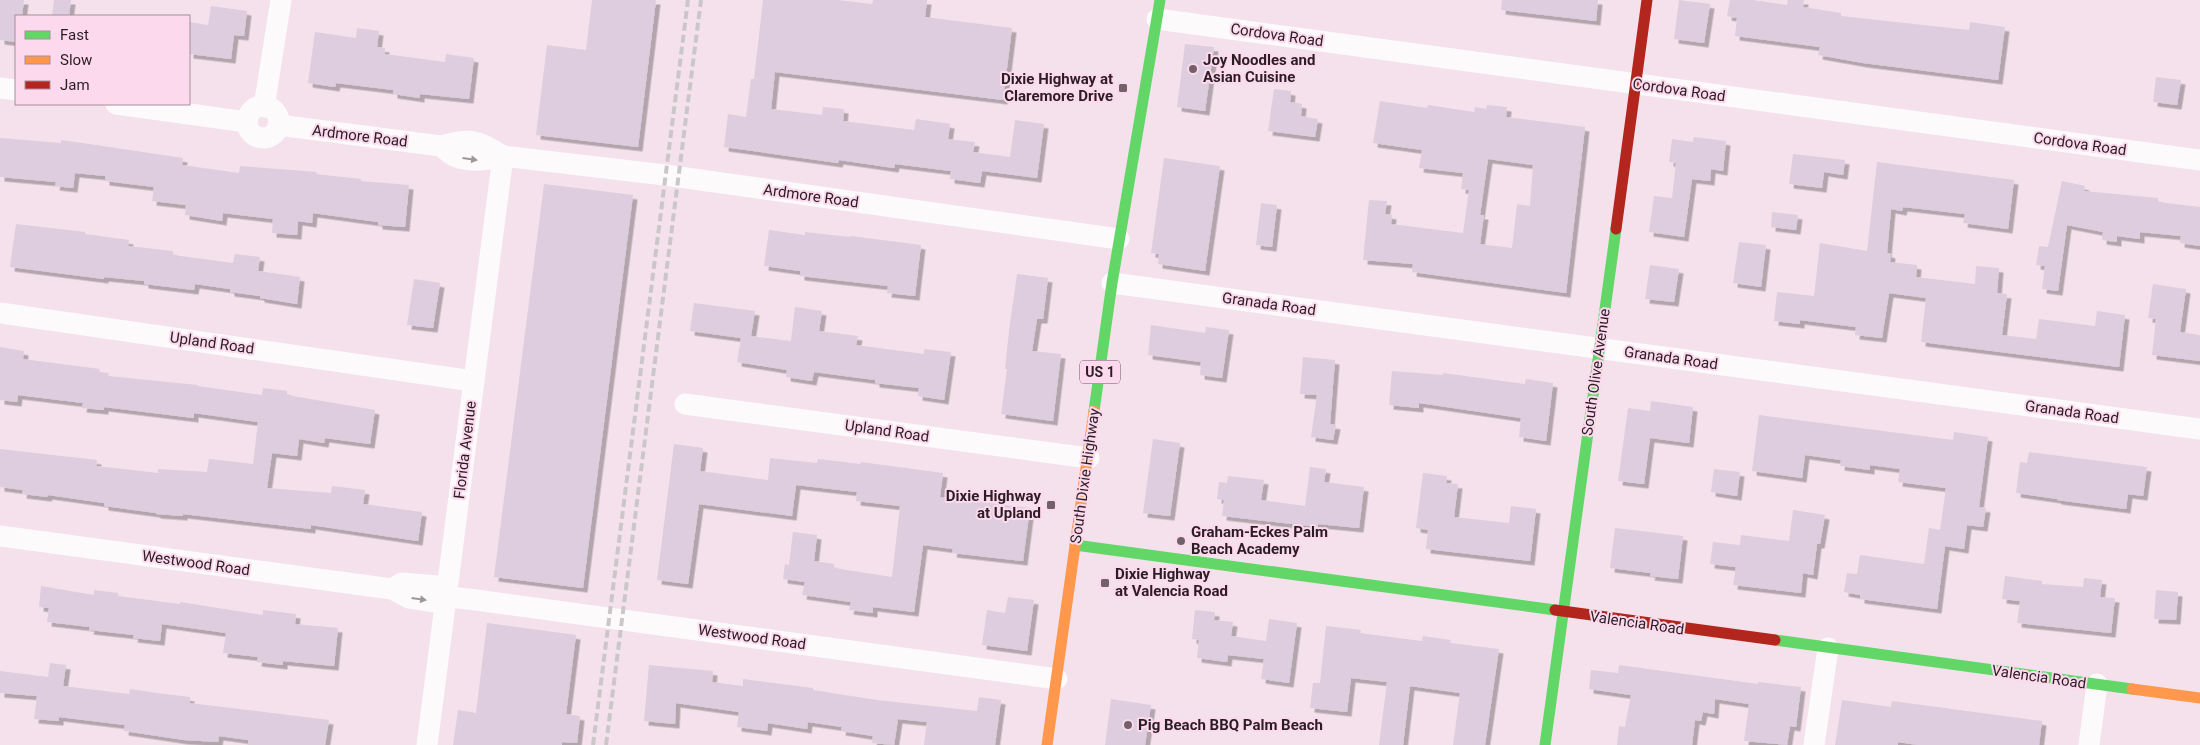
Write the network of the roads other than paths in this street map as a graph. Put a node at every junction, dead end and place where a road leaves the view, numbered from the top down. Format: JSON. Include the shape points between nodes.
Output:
{"nodes":[{"id":1,"x":282,"y":0,"type":"edge"},
{"id":2,"x":1647,"y":0,"type":"edge"},
{"id":3,"x":1159,"y":9,"type":"edge"},
{"id":4,"x":1636,"y":84,"type":"junction"},
{"id":5,"x":0,"y":88,"type":"edge"},
{"id":6,"x":15,"y":90,"type":"edge"},
{"id":7,"x":123,"y":105,"type":"edge"},
{"id":8,"x":264,"y":107,"type":"junction"},
{"id":9,"x":247,"y":122,"type":"junction"},
{"id":10,"x":278,"y":125,"type":"junction"},
{"id":11,"x":503,"y":156,"type":"junction"},
{"id":12,"x":2200,"y":160,"type":"edge"},
{"id":13,"x":1119,"y":238,"type":"junction"},
{"id":14,"x":1112,"y":283,"type":"junction"},
{"id":15,"x":0,"y":313,"type":"edge"},
{"id":16,"x":1599,"y":349,"type":"junction"},
{"id":17,"x":474,"y":374,"type":"junction"},
{"id":18,"x":685,"y":404,"type":"dead end"},
{"id":19,"x":2200,"y":429,"type":"edge"},
{"id":20,"x":1088,"y":458,"type":"junction"},
{"id":21,"x":0,"y":536,"type":"edge"},
{"id":22,"x":1075,"y":545,"type":"junction"},
{"id":23,"x":447,"y":597,"type":"junction"},
{"id":24,"x":1563,"y":613,"type":"junction"},
{"id":25,"x":1828,"y":648,"type":"junction"},
{"id":26,"x":1057,"y":679,"type":"junction"},
{"id":27,"x":2097,"y":684,"type":"junction"},
{"id":28,"x":2200,"y":698,"type":"edge"},
{"id":29,"x":428,"y":745,"type":"edge"},
{"id":30,"x":1047,"y":745,"type":"edge"},
{"id":31,"x":1545,"y":745,"type":"edge"},
{"id":32,"x":1814,"y":745,"type":"edge"},
{"id":33,"x":2089,"y":745,"type":"edge"}],
"edges":[{"from":1,"to":8,"type":"street"},
{"from":2,"to":4,"type":"street","name":"South Olive Avenue"},
{"from":3,"to":4,"type":"street","name":"Cordova Road"},
{"from":3,"to":13,"type":"street","name":"South Dixie Highway","number":"US 1"},
{"from":4,"to":12,"type":"street","name":"Cordova Road"},
{"from":4,"to":16,"type":"street","name":"South Olive Avenue"},
{"from":5,"to":6,"type":"street"},
{"from":7,"to":9,"type":"street"},
{"from":8,"to":9,"type":"street","via":[[254,109]]},
{"from":8,"to":10,"type":"street","via":[[277,115]]},
{"from":9,"to":10,"type":"street","via":[[250,132],[263,138],[273,134]]},
{"from":10,"to":11,"type":"street","name":"Ardmore Road","via":[[441,146],[461,140],[478,142]]},
{"from":11,"to":13,"type":"street","name":"Ardmore Road","via":[[665,175]]},
{"from":11,"to":17,"type":"street","name":"Florida Avenue"},
{"from":13,"to":14,"type":"street","name":"South Dixie Highway","number":"US 1"},
{"from":14,"to":16,"type":"street","name":"Granada Road"},
{"from":14,"to":20,"type":"street","name":"South Dixie Highway","number":"US 1"},
{"from":15,"to":17,"type":"street","name":"Upland Road","via":[[423,374],[442,364]]},
{"from":16,"to":19,"type":"street","name":"Granada Road"},
{"from":16,"to":24,"type":"street","name":"South Olive Avenue"},
{"from":17,"to":23,"type":"street","name":"Florida Avenue"},
{"from":18,"to":20,"type":"street","name":"Upland Road"},
{"from":20,"to":22,"type":"street","name":"South Dixie Highway","number":"US 1"},
{"from":21,"to":23,"type":"street","name":"Westwood Road","via":[[392,589],[402,583],[437,586]]},
{"from":22,"to":24,"type":"street","name":"Valencia Road"},
{"from":22,"to":26,"type":"street","name":"South Dixie Highway","number":"US 1"},
{"from":23,"to":26,"type":"street","name":"Westwood Road"},
{"from":23,"to":29,"type":"street","name":"Florida Avenue"},
{"from":24,"to":25,"type":"street","name":"Valencia Road"},
{"from":24,"to":31,"type":"street","name":"South Olive Avenue"},
{"from":25,"to":27,"type":"street","name":"Valencia Road"},
{"from":25,"to":32,"type":"street"},
{"from":26,"to":30,"type":"street","name":"South Dixie Highway","number":"US 1"},
{"from":27,"to":28,"type":"street","name":"Valencia Road"},
{"from":27,"to":33,"type":"street"}]}
